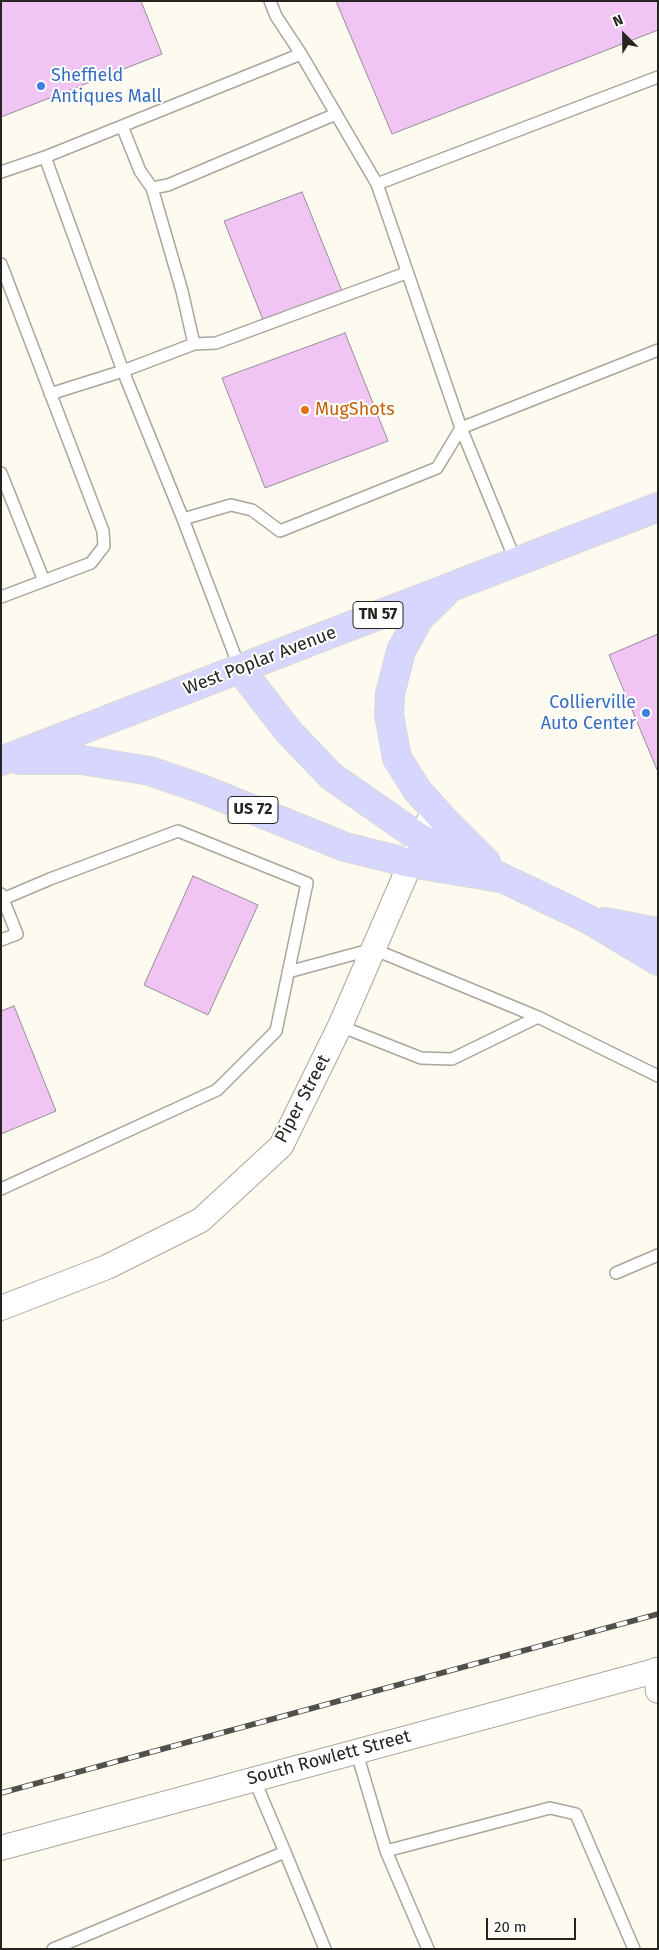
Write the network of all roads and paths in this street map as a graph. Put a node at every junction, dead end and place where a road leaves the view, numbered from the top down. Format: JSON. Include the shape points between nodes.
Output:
{"nodes":[{"id":1,"x":270,"y":1,"type":"edge"},
{"id":2,"x":301,"y":54,"type":"junction"},
{"id":3,"x":658,"y":77,"type":"edge"},
{"id":4,"x":336,"y":114,"type":"junction"},
{"id":5,"x":122,"y":126,"type":"junction"},
{"id":6,"x":45,"y":157,"type":"junction"},
{"id":7,"x":1,"y":172,"type":"edge"},
{"id":8,"x":377,"y":184,"type":"junction"},
{"id":9,"x":152,"y":188,"type":"junction"},
{"id":10,"x":1,"y":264,"type":"edge"},
{"id":11,"x":406,"y":273,"type":"junction"},
{"id":12,"x":194,"y":344,"type":"junction"},
{"id":13,"x":658,"y":350,"type":"edge"},
{"id":14,"x":123,"y":371,"type":"junction"},
{"id":15,"x":50,"y":394,"type":"junction"},
{"id":16,"x":461,"y":428,"type":"junction"},
{"id":17,"x":1,"y":473,"type":"edge"},
{"id":18,"x":658,"y":507,"type":"edge"},
{"id":19,"x":183,"y":519,"type":"junction"},
{"id":20,"x":516,"y":562,"type":"junction"},
{"id":21,"x":44,"y":581,"type":"junction"},
{"id":22,"x":451,"y":587,"type":"junction"},
{"id":23,"x":1,"y":597,"type":"edge"},
{"id":24,"x":240,"y":669,"type":"junction"},
{"id":25,"x":2,"y":761,"type":"edge"},
{"id":26,"x":434,"y":809,"type":"junction"},
{"id":27,"x":416,"y":851,"type":"junction"},
{"id":28,"x":501,"y":878,"type":"junction"},
{"id":29,"x":2,"y":896,"type":"edge"},
{"id":30,"x":588,"y":919,"type":"junction"},
{"id":31,"x":658,"y":932,"type":"edge"},
{"id":32,"x":1,"y":940,"type":"edge"},
{"id":33,"x":373,"y":948,"type":"junction"},
{"id":34,"x":658,"y":961,"type":"edge"},
{"id":35,"x":288,"y":972,"type":"junction"},
{"id":36,"x":538,"y":1017,"type":"junction"},
{"id":37,"x":340,"y":1026,"type":"junction"},
{"id":38,"x":658,"y":1076,"type":"edge"},
{"id":39,"x":1,"y":1189,"type":"edge"},
{"id":40,"x":658,"y":1255,"type":"edge"},
{"id":41,"x":616,"y":1273,"type":"dead end"},
{"id":42,"x":1,"y":1308,"type":"edge"},
{"id":43,"x":657,"y":1677,"type":"edge"},
{"id":44,"x":356,"y":1750,"type":"junction"},
{"id":45,"x":254,"y":1779,"type":"junction"},
{"id":46,"x":1,"y":1848,"type":"edge"},
{"id":47,"x":386,"y":1851,"type":"junction"},
{"id":48,"x":285,"y":1852,"type":"junction"},
{"id":49,"x":54,"y":1949,"type":"edge"},
{"id":50,"x":325,"y":1949,"type":"edge"},
{"id":51,"x":428,"y":1949,"type":"edge"},
{"id":52,"x":634,"y":1949,"type":"edge"}],
"edges":[{"from":1,"to":2,"type":"lane"},
{"from":2,"to":4,"type":"lane"},
{"from":2,"to":5,"type":"lane"},
{"from":3,"to":8,"type":"lane"},
{"from":4,"to":8,"type":"lane"},
{"from":4,"to":9,"type":"lane","via":[[168,185]]},
{"from":5,"to":6,"type":"lane"},
{"from":5,"to":9,"type":"lane","via":[[140,171]]},
{"from":6,"to":7,"type":"lane"},
{"from":6,"to":14,"type":"lane"},
{"from":8,"to":11,"type":"lane"},
{"from":9,"to":12,"type":"lane"},
{"from":10,"to":15,"type":"lane"},
{"from":11,"to":12,"type":"lane","via":[[216,343]]},
{"from":11,"to":16,"type":"lane"},
{"from":12,"to":14,"type":"lane"},
{"from":13,"to":16,"type":"lane"},
{"from":14,"to":15,"type":"lane"},
{"from":14,"to":19,"type":"lane"},
{"from":15,"to":21,"type":"lane","via":[[103,531],[104,546],[91,563]]},
{"from":16,"to":19,"type":"lane","via":[[437,468],[280,531],[252,510],[231,504]]},
{"from":16,"to":20,"type":"lane"},
{"from":17,"to":21,"type":"lane"},
{"from":18,"to":20,"type":"main road","name":"West Poplar Avenue","number":"TN 57"},
{"from":19,"to":24,"type":"lane"},
{"from":20,"to":22,"type":"main road","name":"West Poplar Avenue","number":"TN 57"},
{"from":21,"to":23,"type":"lane"},
{"from":22,"to":24,"type":"main road","name":"West Poplar Avenue","number":"TN 57"},
{"from":22,"to":26,"type":"main road","via":[[419,618],[401,651],[390,694],[389,715],[397,758],[417,790]]},
{"from":24,"to":25,"type":"main road","name":"West Poplar Avenue","number":"US 72"},
{"from":24,"to":27,"type":"main road","number":"US 72","via":[[288,731],[331,776]]},
{"from":25,"to":27,"type":"main road","number":"US 72","via":[[82,760],[150,771],[345,847]]},
{"from":26,"to":27,"type":"street","name":"Piper Street"},
{"from":26,"to":28,"type":"main road"},
{"from":27,"to":28,"type":"main road","number":"US 72"},
{"from":27,"to":33,"type":"street","name":"Piper Street"},
{"from":28,"to":30,"type":"main road","number":"US 72"},
{"from":29,"to":32,"type":"lane","via":[[17,934]]},
{"from":29,"to":35,"type":"lane","via":[[178,831],[307,882]]},
{"from":30,"to":31,"type":"main road","number":"US 72"},
{"from":30,"to":34,"type":"main road","number":"US 72"},
{"from":33,"to":35,"type":"lane"},
{"from":33,"to":36,"type":"lane"},
{"from":33,"to":37,"type":"street","name":"Piper Street"},
{"from":35,"to":39,"type":"lane","via":[[276,1031],[217,1090]]},
{"from":36,"to":37,"type":"lane","via":[[452,1058],[421,1058]]},
{"from":36,"to":38,"type":"lane"},
{"from":37,"to":42,"type":"street","name":"Piper Street","via":[[281,1146],[201,1220],[107,1267]]},
{"from":40,"to":41,"type":"lane"},
{"from":43,"to":44,"type":"street","name":"South Rowlett Street"},
{"from":44,"to":45,"type":"street","name":"South Rowlett Street"},
{"from":44,"to":47,"type":"lane"},
{"from":45,"to":46,"type":"street","name":"South Rowlett Street"},
{"from":45,"to":48,"type":"lane"},
{"from":47,"to":51,"type":"lane"},
{"from":47,"to":52,"type":"lane","via":[[550,1808],[576,1814]]},
{"from":48,"to":49,"type":"lane"},
{"from":48,"to":50,"type":"lane"}]}
